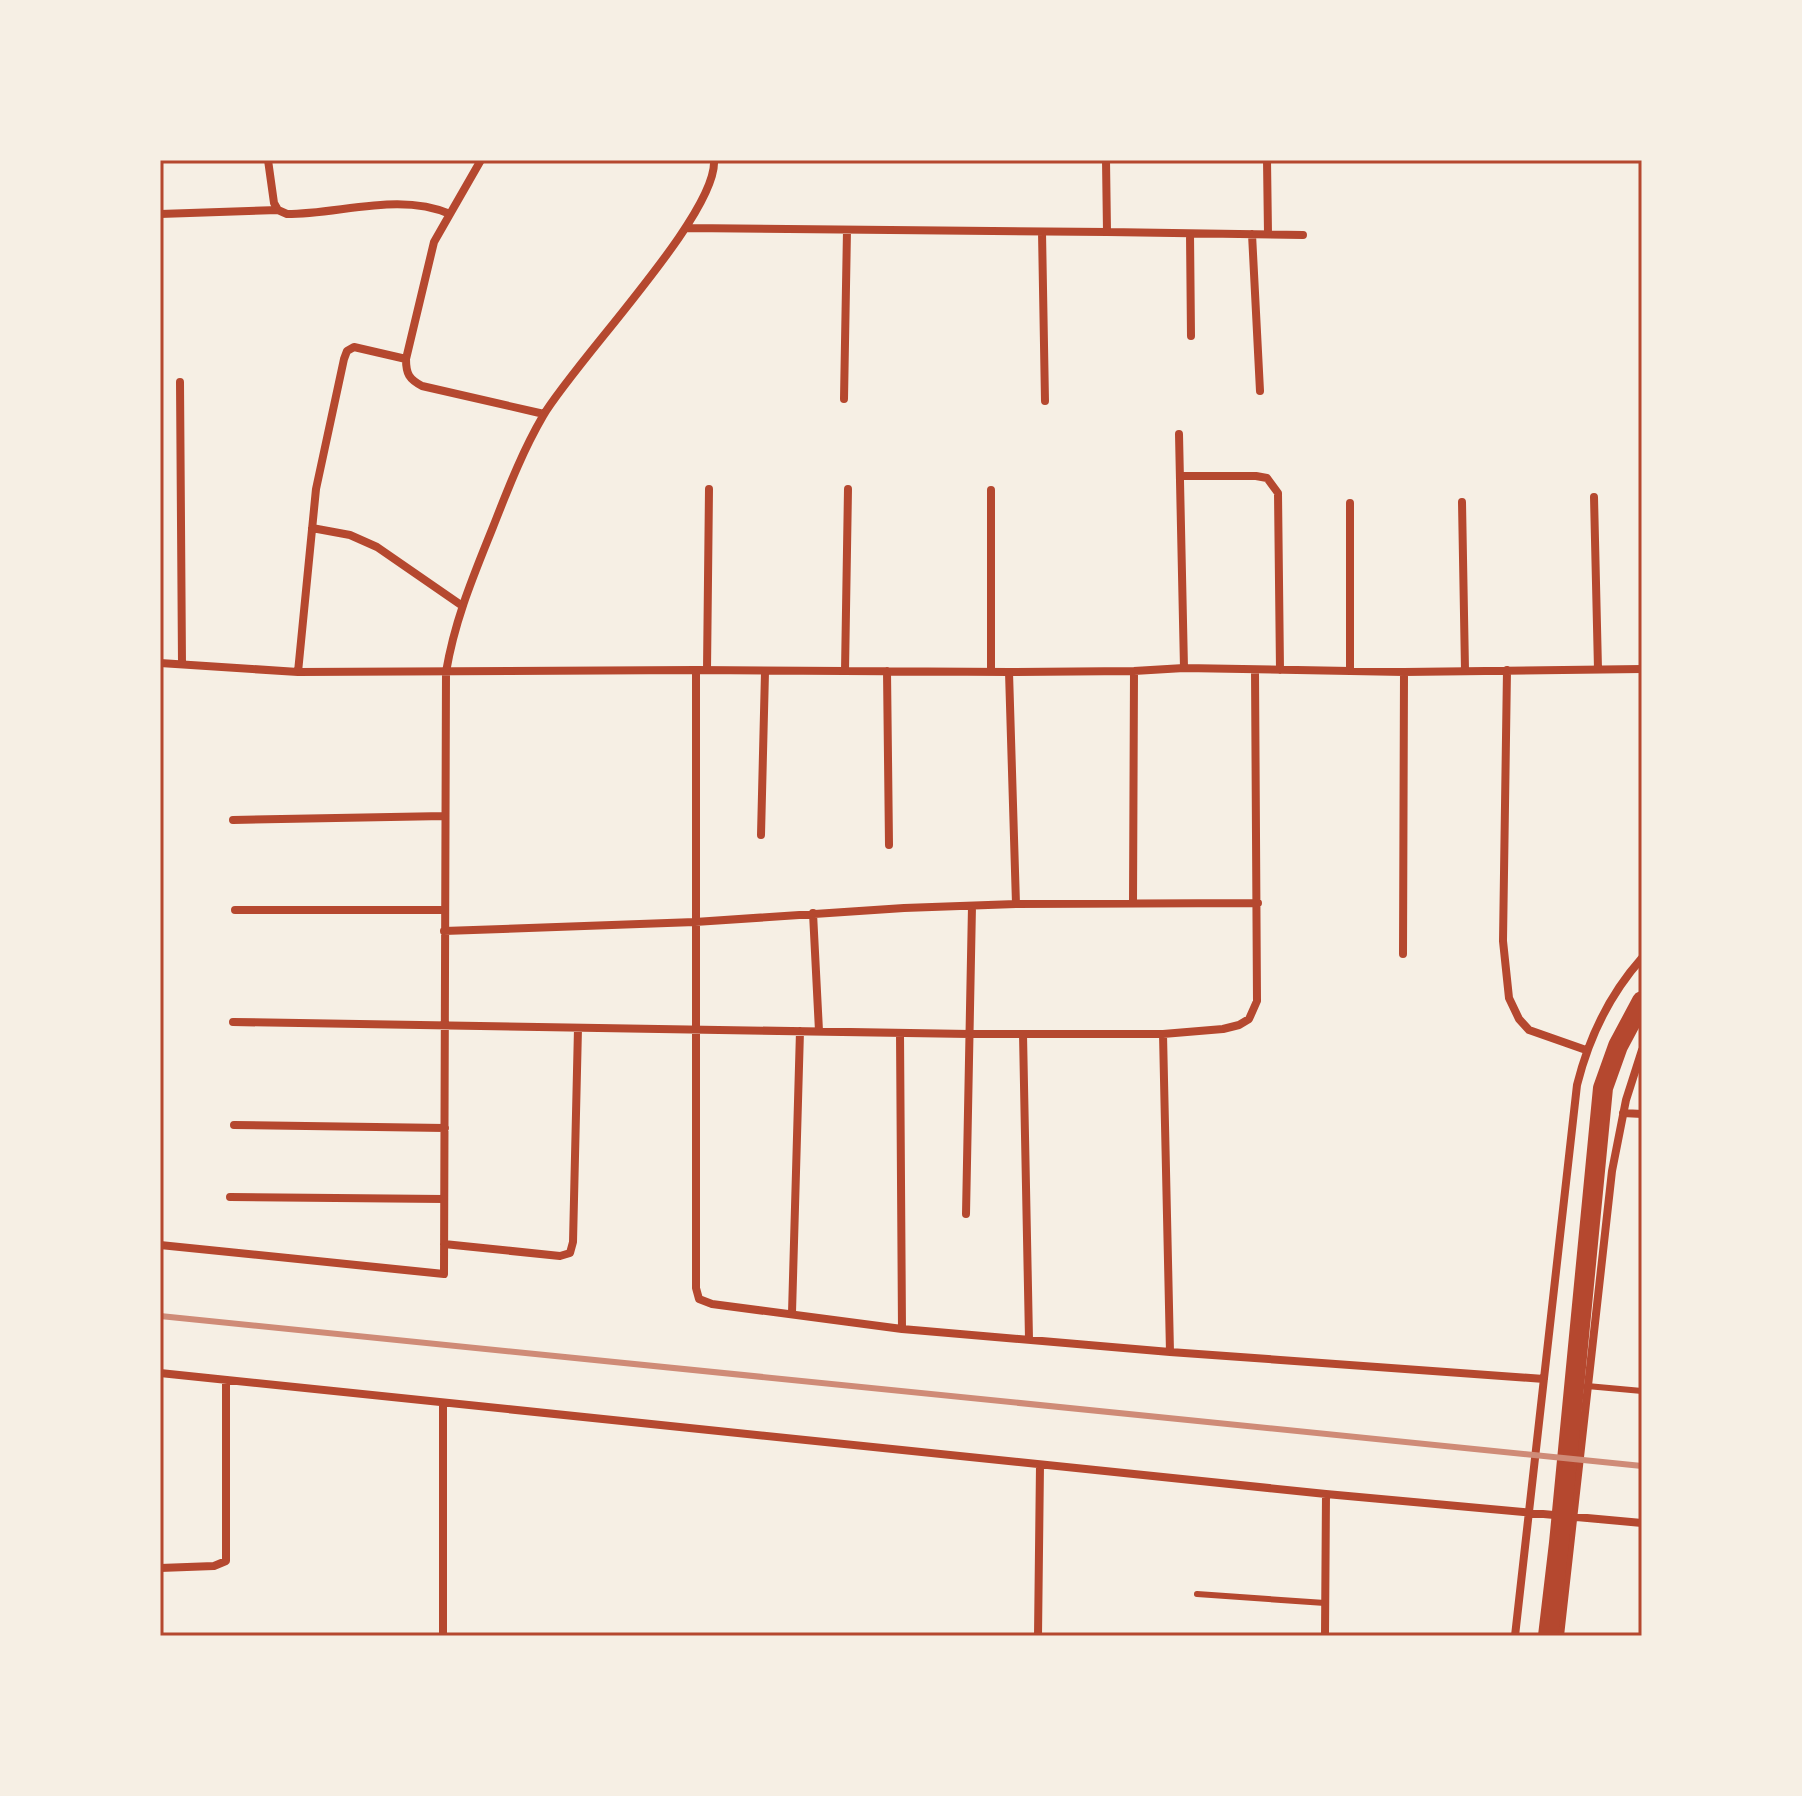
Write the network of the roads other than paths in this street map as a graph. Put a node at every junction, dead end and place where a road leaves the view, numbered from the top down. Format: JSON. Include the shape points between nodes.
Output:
{"nodes":[{"id":1,"x":268,"y":160,"type":"edge"},
{"id":2,"x":481,"y":160,"type":"edge"},
{"id":3,"x":714,"y":160,"type":"edge"},
{"id":4,"x":1106,"y":160,"type":"edge"},
{"id":5,"x":1267,"y":160,"type":"edge"},
{"id":6,"x":278,"y":210,"type":"junction"},
{"id":7,"x":160,"y":214,"type":"edge"},
{"id":8,"x":450,"y":214,"type":"junction"},
{"id":9,"x":686,"y":228,"type":"junction"},
{"id":10,"x":847,"y":230,"type":"junction"},
{"id":11,"x":1042,"y":232,"type":"junction"},
{"id":12,"x":1107,"y":232,"type":"junction"},
{"id":13,"x":1190,"y":234,"type":"junction"},
{"id":14,"x":1252,"y":234,"type":"junction"},
{"id":15,"x":1268,"y":234,"type":"junction"},
{"id":16,"x":1303,"y":235,"type":"dead end"},
{"id":17,"x":1191,"y":336,"type":"dead end"},
{"id":18,"x":406,"y":359,"type":"junction"},
{"id":19,"x":180,"y":382,"type":"dead end"},
{"id":20,"x":1260,"y":391,"type":"dead end"},
{"id":21,"x":844,"y":399,"type":"dead end"},
{"id":22,"x":1045,"y":401,"type":"dead end"},
{"id":23,"x":544,"y":414,"type":"junction"},
{"id":24,"x":1179,"y":434,"type":"dead end"},
{"id":25,"x":1180,"y":476,"type":"junction"},
{"id":26,"x":709,"y":489,"type":"dead end"},
{"id":27,"x":848,"y":489,"type":"dead end"},
{"id":28,"x":991,"y":490,"type":"dead end"},
{"id":29,"x":1594,"y":497,"type":"dead end"},
{"id":30,"x":1462,"y":502,"type":"dead end"},
{"id":31,"x":1350,"y":503,"type":"dead end"},
{"id":32,"x":312,"y":528,"type":"junction"},
{"id":33,"x":461,"y":605,"type":"junction"},
{"id":34,"x":160,"y":663,"type":"edge"},
{"id":35,"x":182,"y":664,"type":"junction"},
{"id":36,"x":1184,"y":668,"type":"junction"},
{"id":37,"x":1598,"y":669,"type":"junction"},
{"id":38,"x":1642,"y":669,"type":"edge"},
{"id":39,"x":696,"y":670,"type":"junction"},
{"id":40,"x":707,"y":670,"type":"junction"},
{"id":41,"x":1255,"y":670,"type":"junction"},
{"id":42,"x":1280,"y":670,"type":"junction"},
{"id":43,"x":1465,"y":670,"type":"junction"},
{"id":44,"x":1507,"y":670,"type":"junction"},
{"id":45,"x":845,"y":671,"type":"junction"},
{"id":46,"x":887,"y":671,"type":"junction"},
{"id":47,"x":1134,"y":671,"type":"junction"},
{"id":48,"x":1350,"y":671,"type":"junction"},
{"id":49,"x":298,"y":672,"type":"junction"},
{"id":50,"x":446,"y":672,"type":"junction"},
{"id":51,"x":765,"y":672,"type":"junction"},
{"id":52,"x":991,"y":672,"type":"junction"},
{"id":53,"x":1009,"y":672,"type":"junction"},
{"id":54,"x":1404,"y":672,"type":"junction"},
{"id":55,"x":445,"y":816,"type":"junction"},
{"id":56,"x":233,"y":820,"type":"dead end"},
{"id":57,"x":761,"y":835,"type":"dead end"},
{"id":58,"x":889,"y":845,"type":"dead end"},
{"id":59,"x":1133,"y":903,"type":"junction"},
{"id":60,"x":1258,"y":903,"type":"junction"},
{"id":61,"x":1016,"y":904,"type":"junction"},
{"id":62,"x":972,"y":906,"type":"junction"},
{"id":63,"x":235,"y":910,"type":"dead end"},
{"id":64,"x":445,"y":910,"type":"junction"},
{"id":65,"x":813,"y":913,"type":"junction"},
{"id":66,"x":695,"y":922,"type":"junction"},
{"id":67,"x":444,"y":931,"type":"junction"},
{"id":68,"x":1403,"y":954,"type":"dead end"},
{"id":69,"x":1642,"y":958,"type":"edge"},
{"id":70,"x":1642,"y":1001,"type":"edge"},
{"id":71,"x":233,"y":1022,"type":"dead end"},
{"id":72,"x":444,"y":1026,"type":"junction"},
{"id":73,"x":578,"y":1028,"type":"junction"},
{"id":74,"x":697,"y":1030,"type":"junction"},
{"id":75,"x":800,"y":1031,"type":"junction"},
{"id":76,"x":819,"y":1031,"type":"junction"},
{"id":77,"x":900,"y":1033,"type":"junction"},
{"id":78,"x":969,"y":1034,"type":"junction"},
{"id":79,"x":1023,"y":1034,"type":"junction"},
{"id":80,"x":1163,"y":1034,"type":"junction"},
{"id":81,"x":1586,"y":1050,"type":"junction"},
{"id":82,"x":1642,"y":1050,"type":"edge"},
{"id":83,"x":1623,"y":1113,"type":"junction"},
{"id":84,"x":1642,"y":1114,"type":"edge"},
{"id":85,"x":234,"y":1125,"type":"dead end"},
{"id":86,"x":445,"y":1128,"type":"junction"},
{"id":87,"x":230,"y":1197,"type":"dead end"},
{"id":88,"x":444,"y":1199,"type":"junction"},
{"id":89,"x":966,"y":1214,"type":"dead end"},
{"id":90,"x":444,"y":1244,"type":"junction"},
{"id":91,"x":160,"y":1245,"type":"edge"},
{"id":92,"x":792,"y":1313,"type":"junction"},
{"id":93,"x":902,"y":1329,"type":"junction"},
{"id":94,"x":1029,"y":1339,"type":"junction"},
{"id":95,"x":1170,"y":1352,"type":"junction"},
{"id":96,"x":160,"y":1373,"type":"edge"},
{"id":97,"x":1544,"y":1379,"type":"junction"},
{"id":98,"x":226,"y":1380,"type":"junction"},
{"id":99,"x":1587,"y":1386,"type":"junction"},
{"id":100,"x":1642,"y":1391,"type":"edge"},
{"id":101,"x":443,"y":1403,"type":"junction"},
{"id":102,"x":1040,"y":1465,"type":"junction"},
{"id":103,"x":1326,"y":1494,"type":"junction"},
{"id":104,"x":1528,"y":1513,"type":"junction"},
{"id":105,"x":1574,"y":1518,"type":"junction"},
{"id":106,"x":1642,"y":1523,"type":"edge"},
{"id":107,"x":160,"y":1568,"type":"edge"},
{"id":108,"x":1197,"y":1594,"type":"dead end"},
{"id":109,"x":1325,"y":1603,"type":"junction"},
{"id":110,"x":443,"y":1636,"type":"edge"},
{"id":111,"x":1038,"y":1636,"type":"edge"},
{"id":112,"x":1325,"y":1636,"type":"edge"},
{"id":113,"x":1515,"y":1636,"type":"edge"},
{"id":114,"x":1548,"y":1636,"type":"edge"},
{"id":115,"x":1560,"y":1636,"type":"edge"}],
"edges":[{"from":1,"to":6,"type":"street"},
{"from":2,"to":8,"type":"street"},
{"from":3,"to":9,"type":"street","via":[[710,185]]},
{"from":4,"to":12,"type":"street"},
{"from":5,"to":15,"type":"street"},
{"from":6,"to":7,"type":"street"},
{"from":6,"to":8,"type":"street","via":[[303,214],[411,204]]},
{"from":8,"to":18,"type":"street","via":[[434,242]]},
{"from":9,"to":10,"type":"street"},
{"from":9,"to":23,"type":"street"},
{"from":10,"to":11,"type":"street"},
{"from":10,"to":21,"type":"street"},
{"from":11,"to":12,"type":"street"},
{"from":11,"to":22,"type":"street"},
{"from":12,"to":13,"type":"street"},
{"from":13,"to":14,"type":"street"},
{"from":13,"to":17,"type":"street"},
{"from":14,"to":15,"type":"street"},
{"from":14,"to":20,"type":"street"},
{"from":15,"to":16,"type":"street"},
{"from":18,"to":23,"type":"street","via":[[406,372],[422,386]]},
{"from":18,"to":32,"type":"street","via":[[363,348],[347,351]]},
{"from":19,"to":35,"type":"street"},
{"from":23,"to":33,"type":"street","via":[[520,457]]},
{"from":24,"to":25,"type":"street"},
{"from":25,"to":36,"type":"street"},
{"from":25,"to":42,"type":"street","via":[[1256,476],[1273,483],[1279,505]]},
{"from":26,"to":40,"type":"street"},
{"from":27,"to":45,"type":"street"},
{"from":28,"to":52,"type":"street"},
{"from":29,"to":37,"type":"street"},
{"from":30,"to":43,"type":"street"},
{"from":31,"to":48,"type":"street"},
{"from":32,"to":33,"type":"street","via":[[377,547]]},
{"from":32,"to":49,"type":"street"},
{"from":33,"to":50,"type":"street"},
{"from":34,"to":35,"type":"street"},
{"from":35,"to":49,"type":"street"},
{"from":36,"to":41,"type":"street"},
{"from":36,"to":47,"type":"street"},
{"from":37,"to":38,"type":"street"},
{"from":37,"to":44,"type":"street"},
{"from":39,"to":40,"type":"street"},
{"from":39,"to":50,"type":"street"},
{"from":39,"to":66,"type":"street"},
{"from":40,"to":51,"type":"street"},
{"from":41,"to":42,"type":"street"},
{"from":41,"to":60,"type":"street"},
{"from":42,"to":48,"type":"street"},
{"from":43,"to":44,"type":"street"},
{"from":43,"to":54,"type":"street"},
{"from":44,"to":81,"type":"street","via":[[1503,941],[1509,998],[1529,1030]]},
{"from":45,"to":46,"type":"street"},
{"from":45,"to":51,"type":"street"},
{"from":46,"to":52,"type":"street"},
{"from":46,"to":58,"type":"street"},
{"from":47,"to":53,"type":"street"},
{"from":47,"to":59,"type":"street"},
{"from":48,"to":54,"type":"street"},
{"from":49,"to":50,"type":"street"},
{"from":50,"to":55,"type":"street"},
{"from":51,"to":57,"type":"street"},
{"from":52,"to":53,"type":"street"},
{"from":53,"to":61,"type":"street"},
{"from":54,"to":68,"type":"street"},
{"from":55,"to":56,"type":"street"},
{"from":55,"to":64,"type":"street"},
{"from":59,"to":60,"type":"street"},
{"from":59,"to":61,"type":"street"},
{"from":60,"to":80,"type":"street","via":[[1257,1001],[1249,1019],[1223,1029]]},
{"from":61,"to":62,"type":"street"},
{"from":62,"to":65,"type":"street"},
{"from":62,"to":78,"type":"street"},
{"from":63,"to":64,"type":"street"},
{"from":64,"to":67,"type":"street"},
{"from":65,"to":66,"type":"street"},
{"from":65,"to":76,"type":"street"},
{"from":66,"to":67,"type":"street"},
{"from":66,"to":74,"type":"street"},
{"from":67,"to":72,"type":"street"},
{"from":69,"to":81,"type":"street","via":[[1606,1005]]},
{"from":70,"to":114,"type":"highway","via":[[1603,1088]]},
{"from":71,"to":72,"type":"street"},
{"from":72,"to":73,"type":"street"},
{"from":72,"to":86,"type":"street"},
{"from":73,"to":74,"type":"street"},
{"from":73,"to":90,"type":"street","via":[[570,1253]]},
{"from":74,"to":75,"type":"street"},
{"from":74,"to":92,"type":"street","via":[[696,1293],[712,1304]]},
{"from":75,"to":76,"type":"street"},
{"from":75,"to":92,"type":"street"},
{"from":76,"to":77,"type":"street"},
{"from":77,"to":78,"type":"street"},
{"from":77,"to":93,"type":"street"},
{"from":78,"to":79,"type":"street"},
{"from":78,"to":89,"type":"street"},
{"from":79,"to":80,"type":"street"},
{"from":79,"to":94,"type":"street"},
{"from":80,"to":95,"type":"street"},
{"from":81,"to":97,"type":"street","via":[[1571,1127]]},
{"from":82,"to":83,"type":"street"},
{"from":83,"to":84,"type":"street"},
{"from":83,"to":99,"type":"street"},
{"from":85,"to":86,"type":"street"},
{"from":86,"to":88,"type":"street"},
{"from":87,"to":88,"type":"street"},
{"from":88,"to":90,"type":"street"},
{"from":90,"to":91,"type":"street","via":[[444,1274]]},
{"from":92,"to":93,"type":"street"},
{"from":93,"to":94,"type":"street"},
{"from":94,"to":95,"type":"street"},
{"from":95,"to":97,"type":"street"},
{"from":96,"to":98,"type":"street"},
{"from":97,"to":104,"type":"street"},
{"from":98,"to":101,"type":"street"},
{"from":98,"to":107,"type":"street","via":[[226,1561]]},
{"from":99,"to":100,"type":"lane"},
{"from":99,"to":105,"type":"street"},
{"from":101,"to":102,"type":"street"},
{"from":101,"to":110,"type":"street"},
{"from":102,"to":103,"type":"street"},
{"from":102,"to":111,"type":"street"},
{"from":103,"to":104,"type":"street"},
{"from":103,"to":109,"type":"street"},
{"from":104,"to":105,"type":"street"},
{"from":104,"to":113,"type":"street"},
{"from":105,"to":106,"type":"street"},
{"from":105,"to":115,"type":"street"},
{"from":108,"to":109,"type":"lane"},
{"from":109,"to":112,"type":"street"}]}
